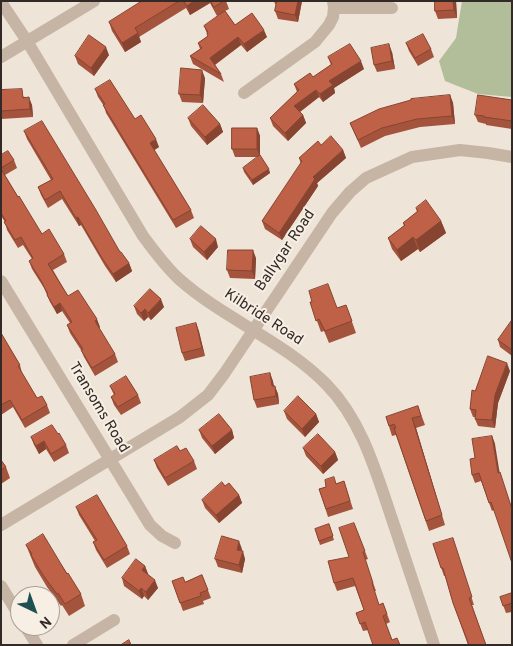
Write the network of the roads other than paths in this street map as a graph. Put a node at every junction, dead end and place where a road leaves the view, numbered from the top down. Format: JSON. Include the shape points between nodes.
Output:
{"nodes":[{"id":1,"x":94,"y":1,"type":"edge"},
{"id":2,"x":1,"y":2,"type":"edge"},
{"id":3,"x":334,"y":5,"type":"edge"},
{"id":4,"x":392,"y":8,"type":"dead end"},
{"id":5,"x":27,"y":41,"type":"junction"},
{"id":6,"x":1,"y":57,"type":"edge"},
{"id":7,"x":244,"y":93,"type":"dead end"},
{"id":8,"x":512,"y":157,"type":"edge"},
{"id":9,"x":1,"y":281,"type":"edge"},
{"id":10,"x":253,"y":330,"type":"junction"},
{"id":11,"x":110,"y":459,"type":"junction"},
{"id":12,"x":1,"y":525,"type":"edge"},
{"id":13,"x":175,"y":543,"type":"dead end"},
{"id":14,"x":1,"y":586,"type":"edge"},
{"id":15,"x":10,"y":601,"type":"edge"},
{"id":16,"x":114,"y":620,"type":"dead end"},
{"id":17,"x":72,"y":645,"type":"edge"},
{"id":18,"x":434,"y":645,"type":"edge"}],
"edges":[{"from":1,"to":5,"type":"street"},
{"from":2,"to":5,"type":"street","name":"Kilbride Road"},
{"from":3,"to":4,"type":"street"},
{"from":3,"to":7,"type":"street","via":[[330,25],[315,42]]},
{"from":5,"to":6,"type":"street"},
{"from":5,"to":10,"type":"street","name":"Kilbride Road","via":[[143,236],[164,264],[196,293]]},
{"from":8,"to":10,"type":"street","name":"Ballygar Road","via":[[460,150],[412,157],[366,178],[332,213]]},
{"from":9,"to":11,"type":"street","name":"Transoms Road"},
{"from":10,"to":11,"type":"street","name":"Ballygar Road","via":[[208,395],[180,417]]},
{"from":10,"to":18,"type":"street","name":"Kilbride Road","via":[[308,367],[342,402],[354,420],[372,460]]},
{"from":11,"to":12,"type":"street","name":"Ballygar Road"},
{"from":11,"to":13,"type":"street","name":"Transoms Road","via":[[150,525]]},
{"from":14,"to":15,"type":"street"},
{"from":16,"to":17,"type":"street"}]}
